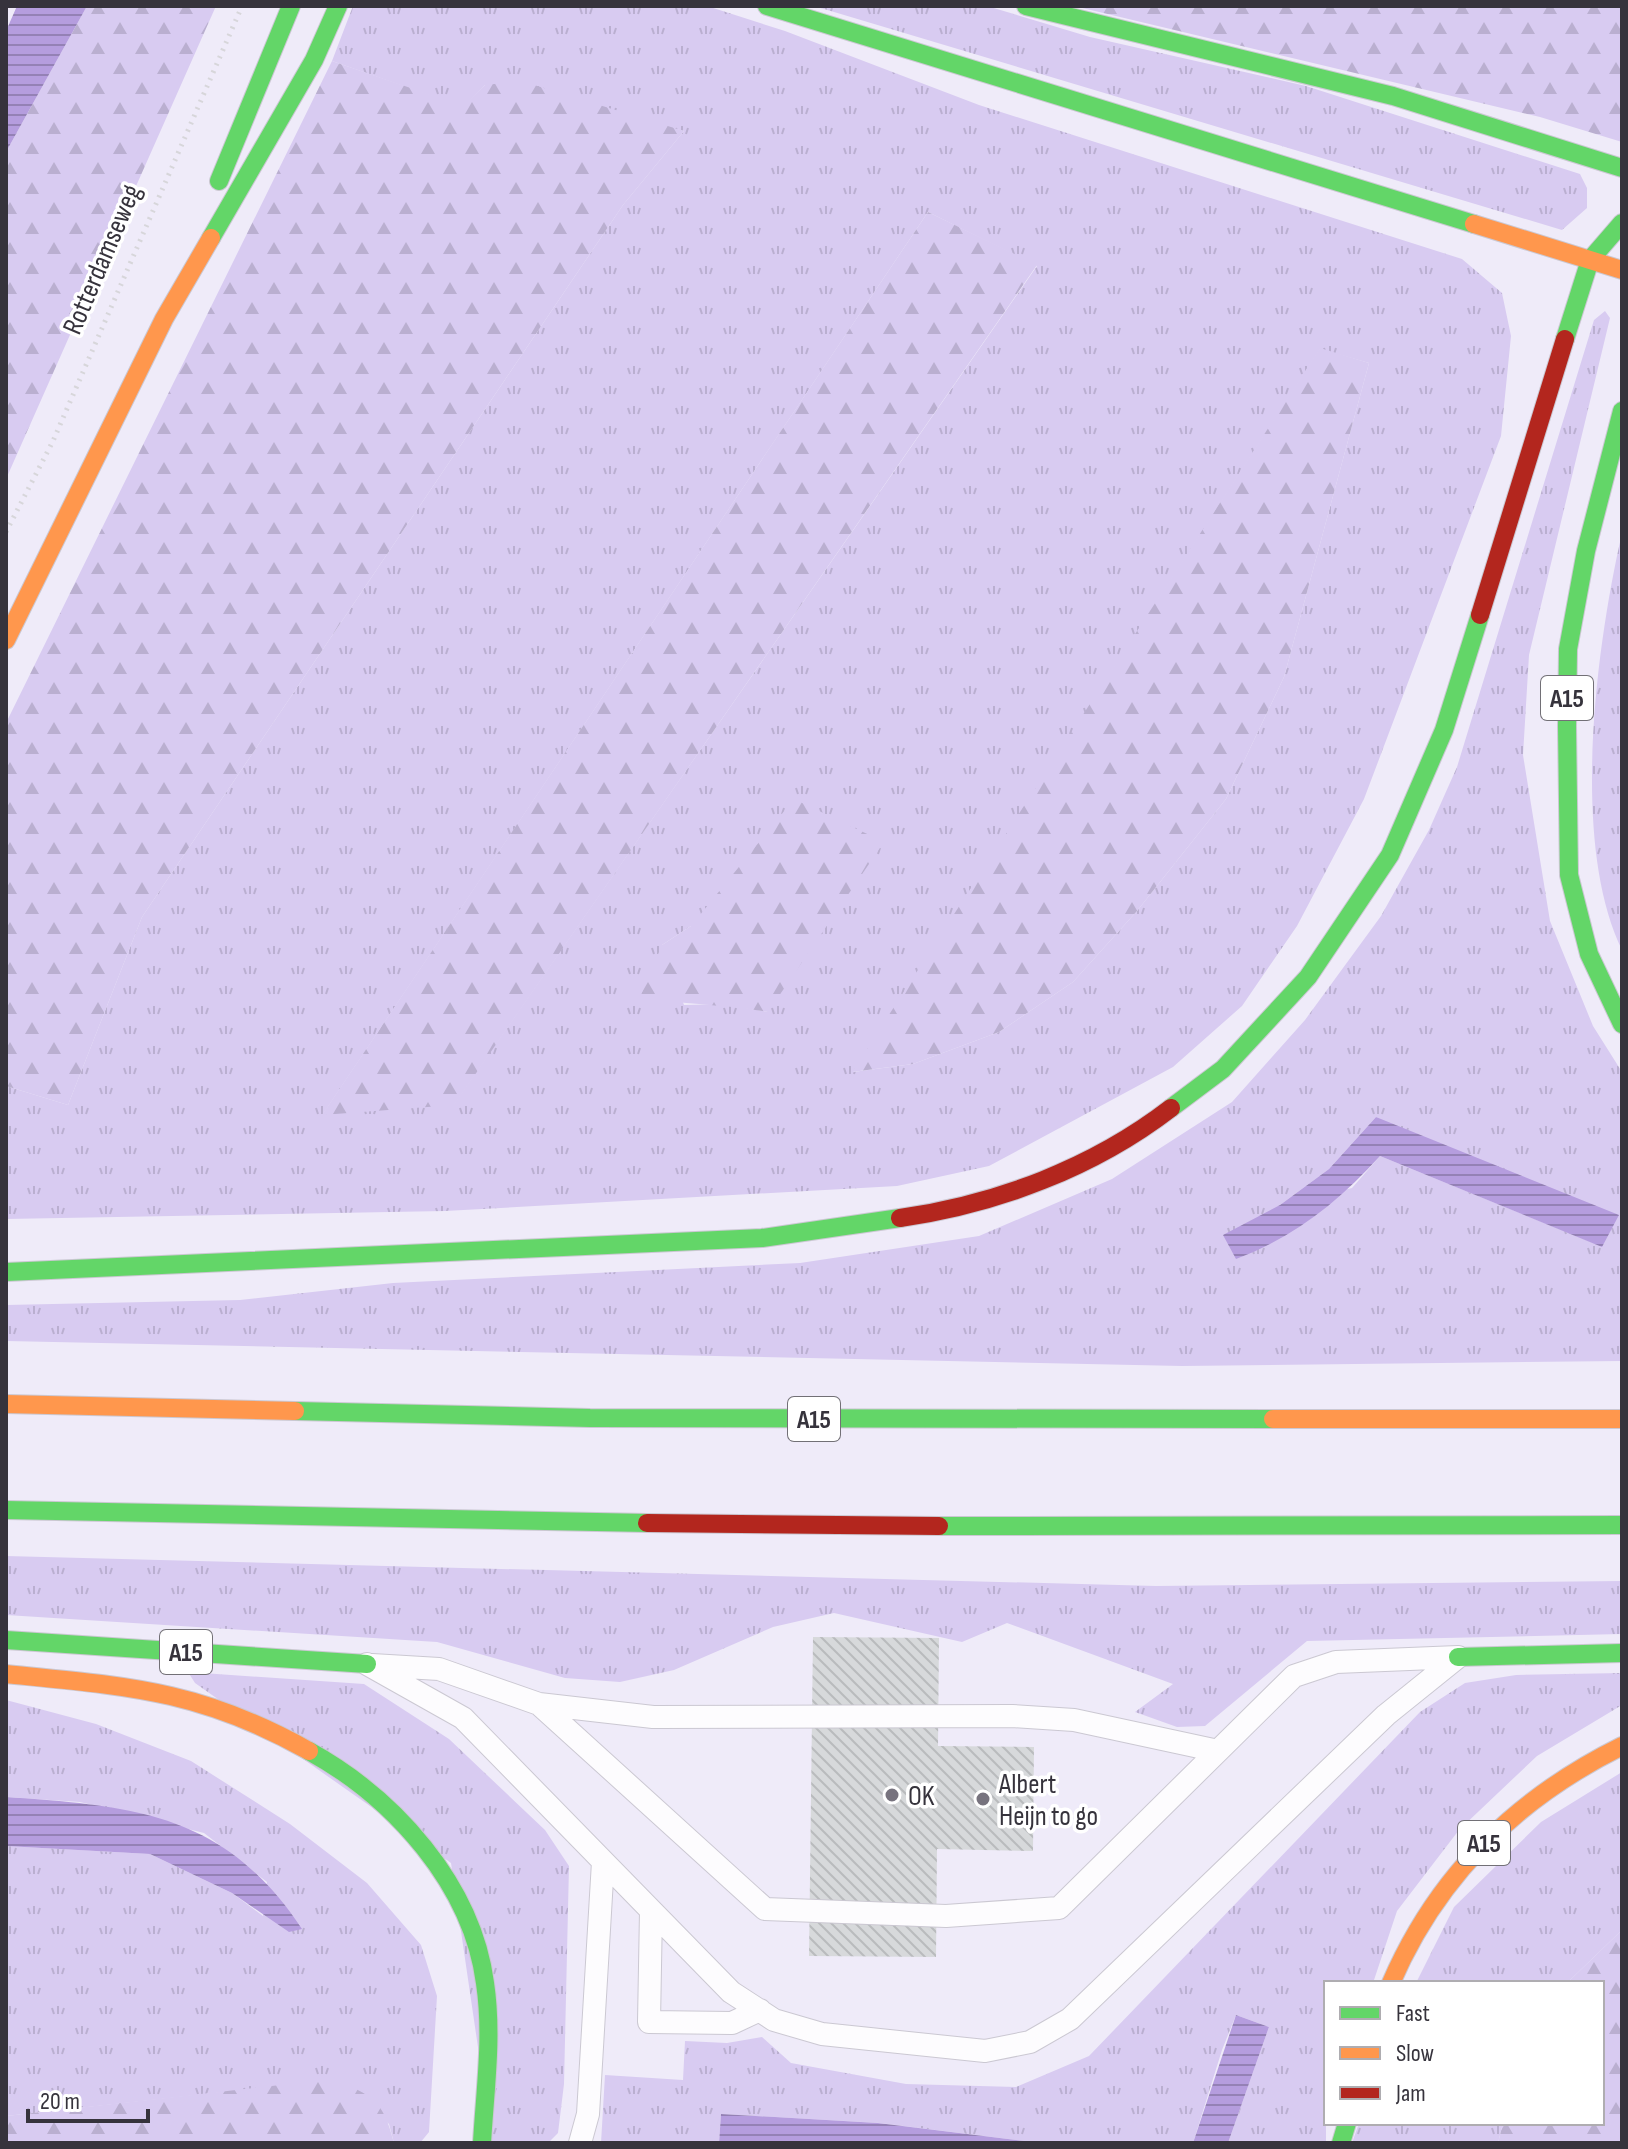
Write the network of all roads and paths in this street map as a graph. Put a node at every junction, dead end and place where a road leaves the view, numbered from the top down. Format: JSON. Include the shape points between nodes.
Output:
{"nodes":[{"id":1,"x":242,"y":6,"type":"edge"},
{"id":2,"x":291,"y":6,"type":"edge"},
{"id":3,"x":338,"y":6,"type":"edge"},
{"id":4,"x":767,"y":6,"type":"edge"},
{"id":5,"x":1026,"y":6,"type":"edge"},
{"id":6,"x":1622,"y":168,"type":"edge"},
{"id":7,"x":1622,"y":223,"type":"edge"},
{"id":8,"x":1590,"y":260,"type":"junction"},
{"id":9,"x":1622,"y":270,"type":"edge"},
{"id":10,"x":164,"y":319,"type":"junction"},
{"id":11,"x":1622,"y":411,"type":"edge"},
{"id":12,"x":6,"y":532,"type":"edge"},
{"id":13,"x":6,"y":640,"type":"edge"},
{"id":14,"x":1622,"y":1024,"type":"edge"},
{"id":15,"x":6,"y":1272,"type":"edge"},
{"id":16,"x":6,"y":1404,"type":"edge"},
{"id":17,"x":1622,"y":1419,"type":"edge"},
{"id":18,"x":6,"y":1510,"type":"edge"},
{"id":19,"x":1622,"y":1525,"type":"edge"},
{"id":20,"x":6,"y":1640,"type":"edge"},
{"id":21,"x":1622,"y":1653,"type":"edge"},
{"id":22,"x":1458,"y":1657,"type":"junction"},
{"id":23,"x":367,"y":1664,"type":"junction"},
{"id":24,"x":6,"y":1674,"type":"edge"},
{"id":25,"x":539,"y":1704,"type":"junction"},
{"id":26,"x":1622,"y":1746,"type":"edge"},
{"id":27,"x":1218,"y":1751,"type":"junction"},
{"id":28,"x":603,"y":1862,"type":"junction"},
{"id":29,"x":651,"y":1911,"type":"junction"},
{"id":30,"x":1392,"y":1981,"type":"edge"},
{"id":31,"x":760,"y":2010,"type":"junction"},
{"id":32,"x":482,"y":2143,"type":"edge"},
{"id":33,"x":580,"y":2143,"type":"edge"}],
"edges":[{"from":1,"to":12,"type":"path","name":"Rotterdamseweg","via":[[53,441]]},
{"from":2,"to":10,"type":"main road"},
{"from":3,"to":10,"type":"main road","via":[[314,60]]},
{"from":4,"to":8,"type":"main road"},
{"from":5,"to":6,"type":"main road","via":[[1393,96]]},
{"from":7,"to":8,"type":"main road"},
{"from":8,"to":9,"type":"main road"},
{"from":8,"to":15,"type":"main road","via":[[1444,730],[1390,855],[1308,977],[1223,1069],[1139,1133],[1035,1185],[936,1213],[762,1238]]},
{"from":10,"to":13,"type":"main road"},
{"from":11,"to":14,"type":"main road","number":"A15","via":[[1586,551],[1568,649],[1567,726],[1569,875],[1589,954]]},
{"from":16,"to":17,"type":"main road","number":"A15","via":[[590,1418]]},
{"from":18,"to":19,"type":"main road","via":[[573,1524]]},
{"from":20,"to":23,"type":"main road","number":"A15"},
{"from":21,"to":22,"type":"main road","number":"A15"},
{"from":22,"to":27,"type":"lane","number":"A15","via":[[1336,1662],[1294,1676]]},
{"from":22,"to":31,"type":"lane","number":"A15","via":[[1386,1715],[1070,2019],[1030,2042],[985,2051],[822,2034],[774,2020]]},
{"from":23,"to":25,"type":"lane","number":"A15","via":[[439,1669]]},
{"from":23,"to":28,"type":"lane","number":"A15","via":[[463,1718]]},
{"from":24,"to":32,"type":"main road","number":"A15","via":[[154,1691],[213,1706],[304,1748],[412,1830],[471,1925],[485,1979]]},
{"from":25,"to":27,"type":"lane","number":"A15","via":[[653,1717],[1043,1718]]},
{"from":25,"to":27,"type":"lane","number":"A15","via":[[765,1909],[946,1916],[1059,1908]]},
{"from":26,"to":30,"type":"main road","number":"A15","via":[[1513,1816],[1448,1877],[1409,1937]]},
{"from":28,"to":29,"type":"lane","number":"A15"},
{"from":28,"to":33,"type":"lane","via":[[588,2114]]},
{"from":29,"to":31,"type":"lane","number":"A15","via":[[731,1992]]},
{"from":29,"to":31,"type":"lane","via":[[649,2022],[732,2023]]}]}
